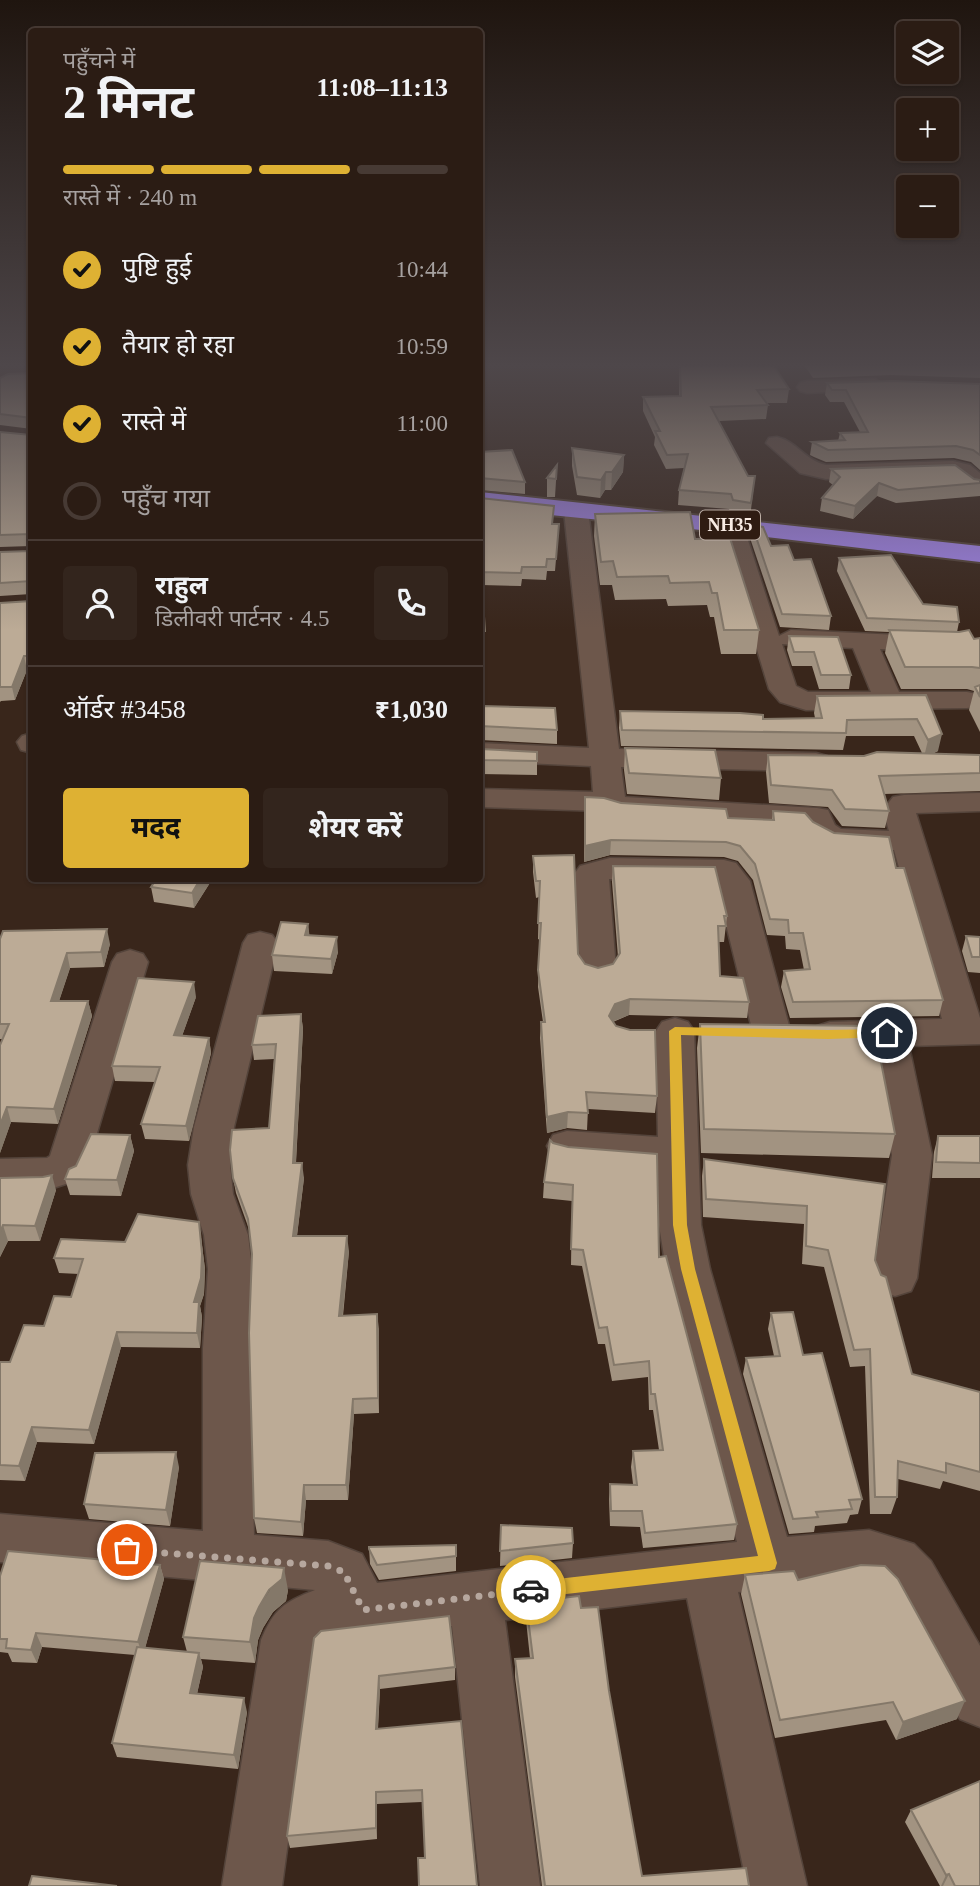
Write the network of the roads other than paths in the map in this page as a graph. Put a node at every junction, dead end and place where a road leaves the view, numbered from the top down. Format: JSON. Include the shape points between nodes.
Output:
{"nodes":[{"id":1,"x":790,"y":454,"type":"edge"},
{"id":2,"x":980,"y":484,"type":"edge"},
{"id":3,"x":483,"y":500,"type":"edge"},
{"id":4,"x":576,"y":511,"type":"junction"},
{"id":5,"x":731,"y":525,"type":"junction"},
{"id":6,"x":980,"y":554,"type":"edge"},
{"id":7,"x":766,"y":638,"type":"junction"},
{"id":8,"x":863,"y":640,"type":"junction"},
{"id":9,"x":954,"y":644,"type":"edge"},
{"id":10,"x":967,"y":700,"type":"dead end"},
{"id":11,"x":889,"y":701,"type":"junction"},
{"id":12,"x":483,"y":752,"type":"edge"},
{"id":13,"x":605,"y":758,"type":"junction"},
{"id":14,"x":805,"y":762,"type":"junction"},
{"id":15,"x":839,"y":762,"type":"edge"},
{"id":16,"x":483,"y":798,"type":"edge"},
{"id":17,"x":610,"y":802,"type":"junction"},
{"id":18,"x":980,"y":802,"type":"edge"},
{"id":19,"x":817,"y":817,"type":"junction"},
{"id":20,"x":908,"y":841,"type":"junction"},
{"id":21,"x":260,"y":943,"type":"dead end"},
{"id":22,"x":130,"y":962,"type":"dead end"},
{"id":23,"x":598,"y":970,"type":"edge"},
{"id":24,"x":972,"y":1031,"type":"edge"},
{"id":25,"x":772,"y":1033,"type":"junction"},
{"id":26,"x":887,"y":1033,"type":"junction"},
{"id":27,"x":567,"y":1146,"type":"edge"},
{"id":28,"x":679,"y":1154,"type":"junction"},
{"id":29,"x":0,"y":1175,"type":"edge"},
{"id":30,"x":895,"y":1278,"type":"dead end"},
{"id":31,"x":0,"y":1538,"type":"edge"},
{"id":32,"x":229,"y":1559,"type":"junction"},
{"id":33,"x":769,"y":1563,"type":"junction"},
{"id":34,"x":707,"y":1570,"type":"junction"},
{"id":35,"x":475,"y":1596,"type":"junction"},
{"id":36,"x":363,"y":1610,"type":"junction"},
{"id":37,"x":980,"y":1699,"type":"edge"},
{"id":38,"x":252,"y":1886,"type":"edge"},
{"id":39,"x":510,"y":1886,"type":"edge"},
{"id":40,"x":776,"y":1886,"type":"edge"}],
"edges":[{"from":1,"to":2,"type":"street","via":[[808,468],[826,472],[953,468]]},
{"from":3,"to":4,"type":"highway","number":"NH35"},
{"from":4,"to":5,"type":"highway","number":"NH35"},
{"from":4,"to":13,"type":"street"},
{"from":5,"to":6,"type":"highway","number":"NH35"},
{"from":5,"to":7,"type":"street"},
{"from":7,"to":8,"type":"street"},
{"from":7,"to":11,"type":"street","via":[[783,689],[790,696],[806,701]]},
{"from":8,"to":9,"type":"street"},
{"from":8,"to":11,"type":"street"},
{"from":10,"to":11,"type":"street"},
{"from":12,"to":13,"type":"street"},
{"from":13,"to":14,"type":"street"},
{"from":13,"to":17,"type":"street"},
{"from":14,"to":15,"type":"street"},
{"from":14,"to":19,"type":"street"},
{"from":16,"to":17,"type":"street"},
{"from":17,"to":19,"type":"street","via":[[620,807]]},
{"from":18,"to":20,"type":"street","via":[[904,804],[899,810]]},
{"from":19,"to":20,"type":"street","via":[[826,835],[837,838]]},
{"from":20,"to":24,"type":"street"},
{"from":21,"to":32,"type":"street","via":[[214,1127],[209,1165],[230,1269],[226,1348]]},
{"from":22,"to":29,"type":"street","via":[[69,1160],[63,1169],[47,1174]]},
{"from":23,"to":25,"type":"street","via":[[592,873],[610,868],[724,870],[733,881]]},
{"from":24,"to":26,"type":"street"},
{"from":25,"to":26,"type":"street"},
{"from":25,"to":28,"type":"street","via":[[687,1031]]},
{"from":26,"to":30,"type":"street","via":[[912,1155]]},
{"from":27,"to":28,"type":"street"},
{"from":28,"to":33,"type":"street","via":[[680,1225],[688,1269]]},
{"from":31,"to":32,"type":"street"},
{"from":32,"to":36,"type":"street","via":[[328,1566],[344,1572]]},
{"from":33,"to":34,"type":"street"},
{"from":33,"to":37,"type":"street","via":[[869,1555],[896,1562],[912,1579]]},
{"from":34,"to":35,"type":"street"},
{"from":34,"to":40,"type":"street"},
{"from":35,"to":36,"type":"street"},
{"from":35,"to":39,"type":"street"},
{"from":36,"to":38,"type":"street","via":[[315,1616],[299,1625],[288,1640]]}]}
